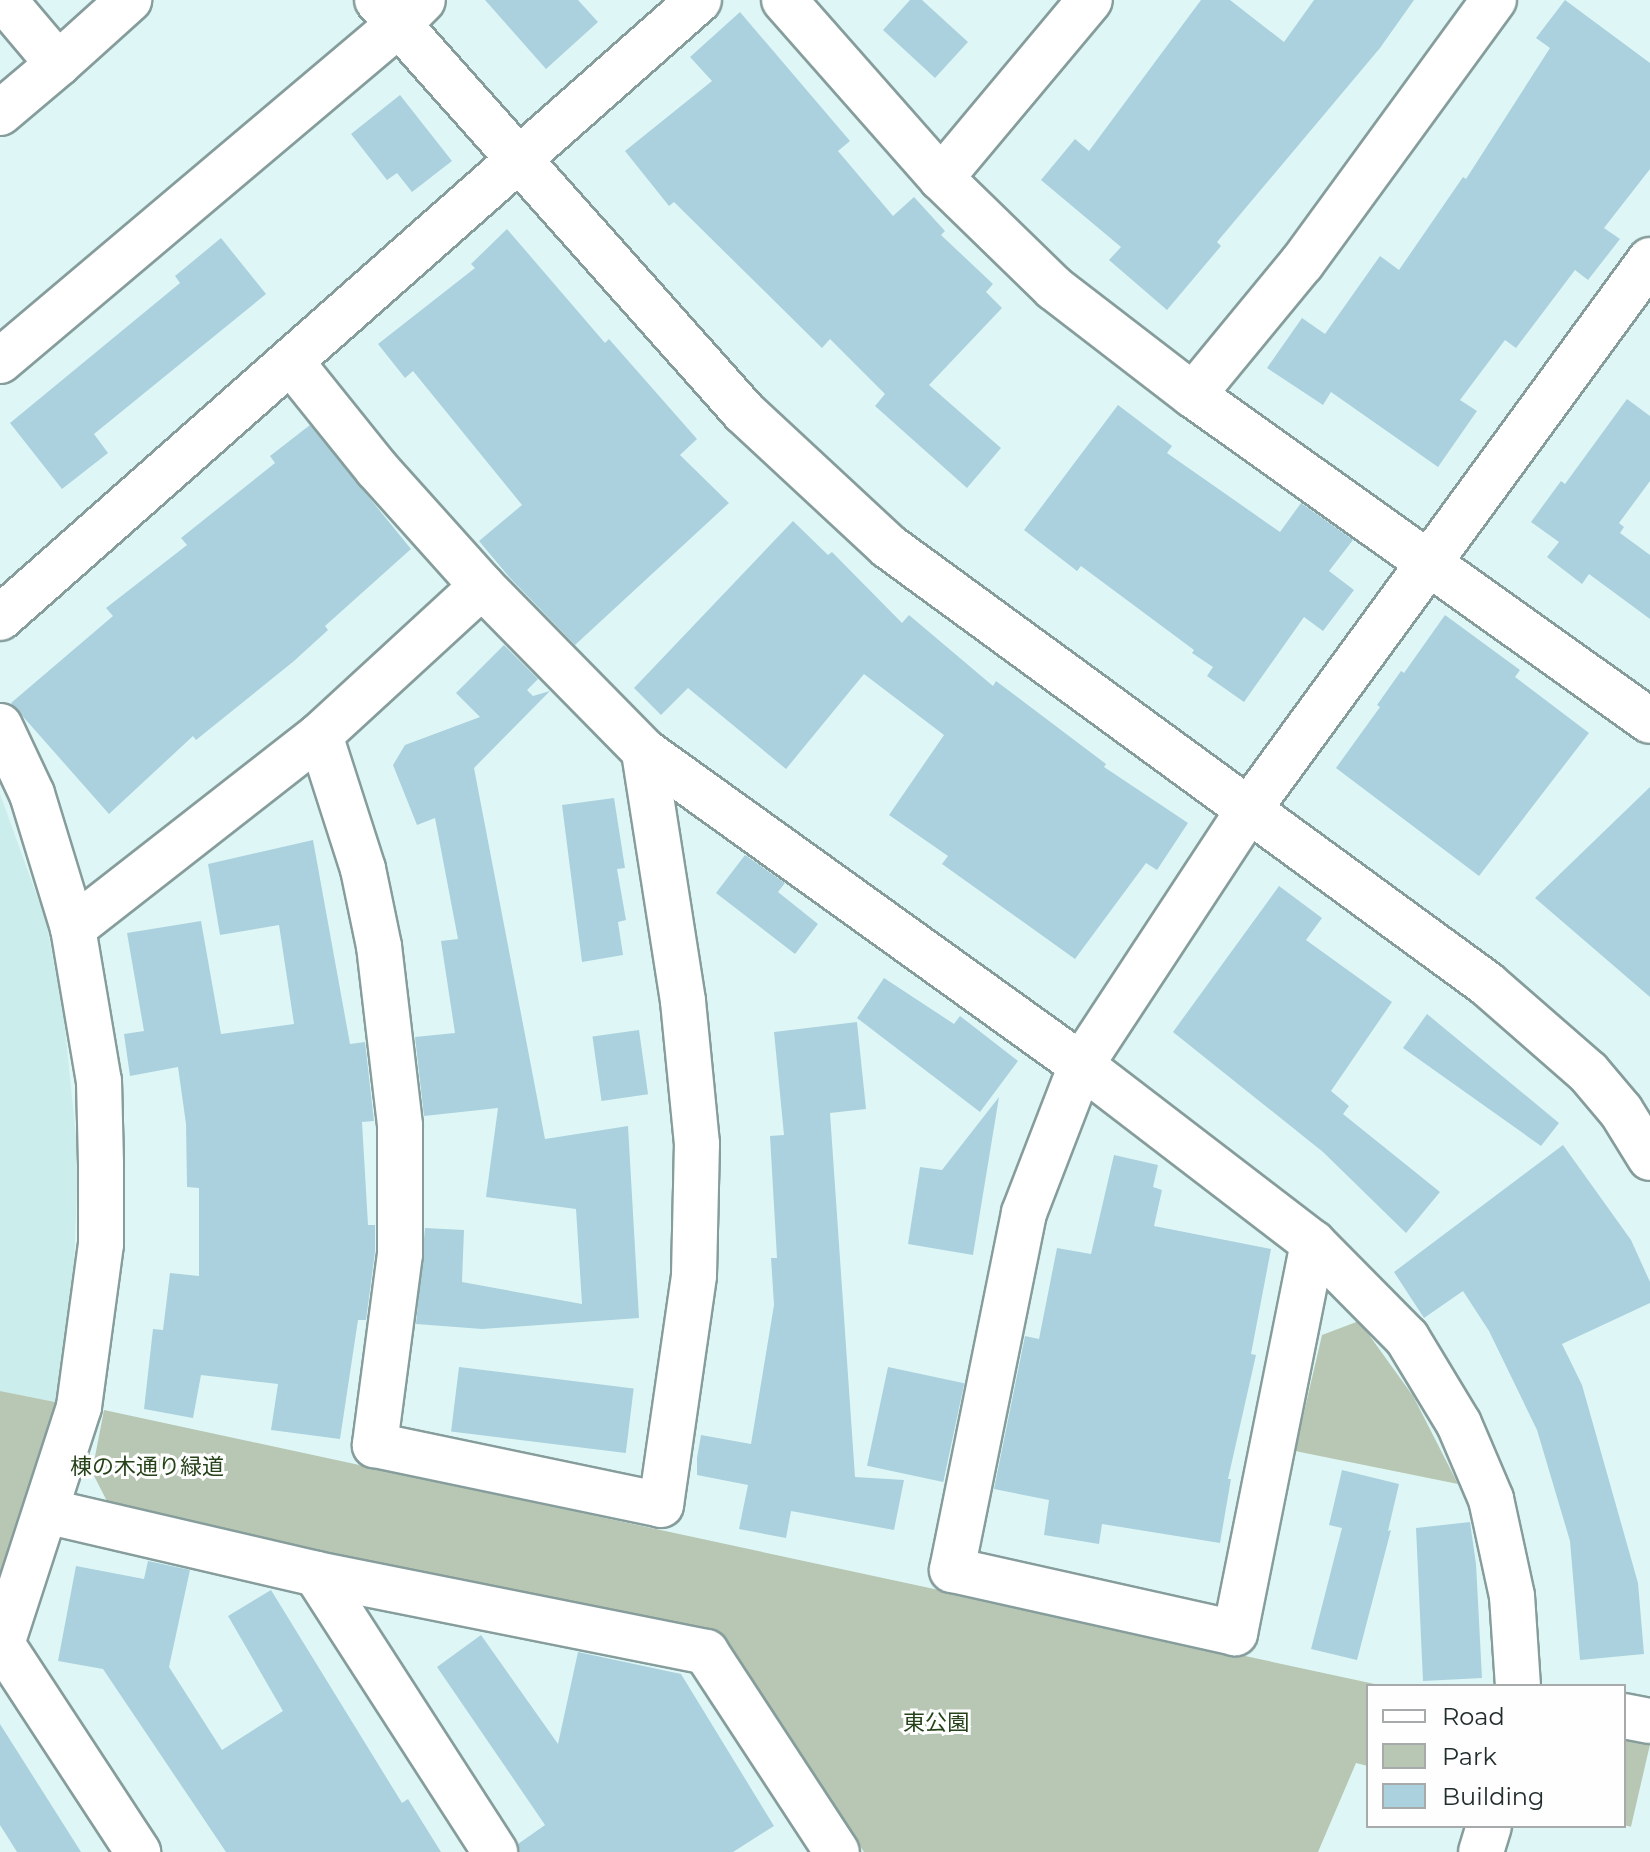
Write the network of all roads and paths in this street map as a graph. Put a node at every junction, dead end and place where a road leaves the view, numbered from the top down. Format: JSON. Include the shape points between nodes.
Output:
{"nodes":[{"id":1,"x":4,"y":0,"type":"edge"},
{"id":2,"x":129,"y":0,"type":"edge"},
{"id":3,"x":699,"y":0,"type":"edge"},
{"id":4,"x":784,"y":0,"type":"edge"},
{"id":5,"x":1090,"y":0,"type":"edge"},
{"id":6,"x":1494,"y":0,"type":"edge"},
{"id":7,"x":399,"y":8,"type":"edge"},
{"id":8,"x":58,"y":64,"type":"junction"},
{"id":9,"x":0,"y":113,"type":"edge"},
{"id":10,"x":519,"y":162,"type":"junction"},
{"id":11,"x":941,"y":178,"type":"junction"},
{"id":12,"x":1650,"y":260,"type":"edge"},
{"id":13,"x":0,"y":361,"type":"edge"},
{"id":14,"x":291,"y":362,"type":"junction"},
{"id":15,"x":1193,"y":395,"type":"junction"},
{"id":16,"x":1426,"y":563,"type":"junction"},
{"id":17,"x":482,"y":586,"type":"junction"},
{"id":18,"x":0,"y":618,"type":"edge"},
{"id":19,"x":1650,"y":721,"type":"edge"},
{"id":20,"x":0,"y":726,"type":"edge"},
{"id":21,"x":320,"y":735,"type":"junction"},
{"id":22,"x":644,"y":751,"type":"junction"},
{"id":23,"x":1249,"y":809,"type":"junction"},
{"id":24,"x":73,"y":928,"type":"junction"},
{"id":25,"x":1081,"y":1065,"type":"junction"},
{"id":26,"x":1636,"y":1099,"type":"edge"},
{"id":27,"x":1650,"y":1158,"type":"edge"},
{"id":28,"x":1313,"y":1243,"type":"junction"},
{"id":29,"x":46,"y":1511,"type":"junction"},
{"id":30,"x":316,"y":1574,"type":"junction"},
{"id":31,"x":1518,"y":1684,"type":"edge"},
{"id":32,"x":1626,"y":1716,"type":"edge"},
{"id":33,"x":1650,"y":1721,"type":"edge"},
{"id":34,"x":1488,"y":1828,"type":"edge"},
{"id":35,"x":138,"y":1852,"type":"edge"},
{"id":36,"x":495,"y":1852,"type":"edge"},
{"id":37,"x":837,"y":1852,"type":"edge"},
{"id":38,"x":1481,"y":1852,"type":"edge"}],
"edges":[{"from":1,"to":8,"type":"street"},
{"from":2,"to":8,"type":"street"},
{"from":3,"to":10,"type":"street"},
{"from":4,"to":11,"type":"street"},
{"from":5,"to":11,"type":"street"},
{"from":6,"to":15,"type":"street","via":[[1302,263]]},
{"from":7,"to":10,"type":"street"},
{"from":7,"to":13,"type":"street"},
{"from":8,"to":9,"type":"street"},
{"from":10,"to":14,"type":"street"},
{"from":10,"to":23,"type":"street","via":[[744,412],[888,546]]},
{"from":11,"to":15,"type":"street","via":[[1054,288]]},
{"from":12,"to":16,"type":"street"},
{"from":14,"to":17,"type":"street"},
{"from":14,"to":18,"type":"street"},
{"from":15,"to":16,"type":"street"},
{"from":16,"to":19,"type":"street"},
{"from":16,"to":23,"type":"street"},
{"from":17,"to":21,"type":"street"},
{"from":17,"to":22,"type":"street"},
{"from":20,"to":24,"type":"street","via":[[32,794]]},
{"from":21,"to":22,"type":"street","via":[[363,869],[379,946],[400,1126],[400,1254],[375,1445],[661,1505],[694,1275],[697,1144],[683,1001]]},
{"from":21,"to":24,"type":"street"},
{"from":22,"to":25,"type":"street"},
{"from":23,"to":25,"type":"street"},
{"from":23,"to":26,"type":"street","via":[[1487,984],[1588,1072]]},
{"from":24,"to":29,"type":"street","via":[[99,1081],[101,1244],[79,1407]]},
{"from":25,"to":28,"type":"street"},
{"from":25,"to":28,"type":"street","via":[[1024,1213],[952,1570],[1235,1633]]},
{"from":26,"to":27,"type":"street"},
{"from":28,"to":31,"type":"street","via":[[1407,1338],[1459,1424],[1491,1499],[1509,1582]]},
{"from":29,"to":30,"type":"street"},
{"from":29,"to":35,"type":"street","via":[[2,1644]]},
{"from":30,"to":36,"type":"street"},
{"from":30,"to":37,"type":"street","via":[[706,1652]]},
{"from":32,"to":33,"type":"street"},
{"from":34,"to":38,"type":"street"}]}
